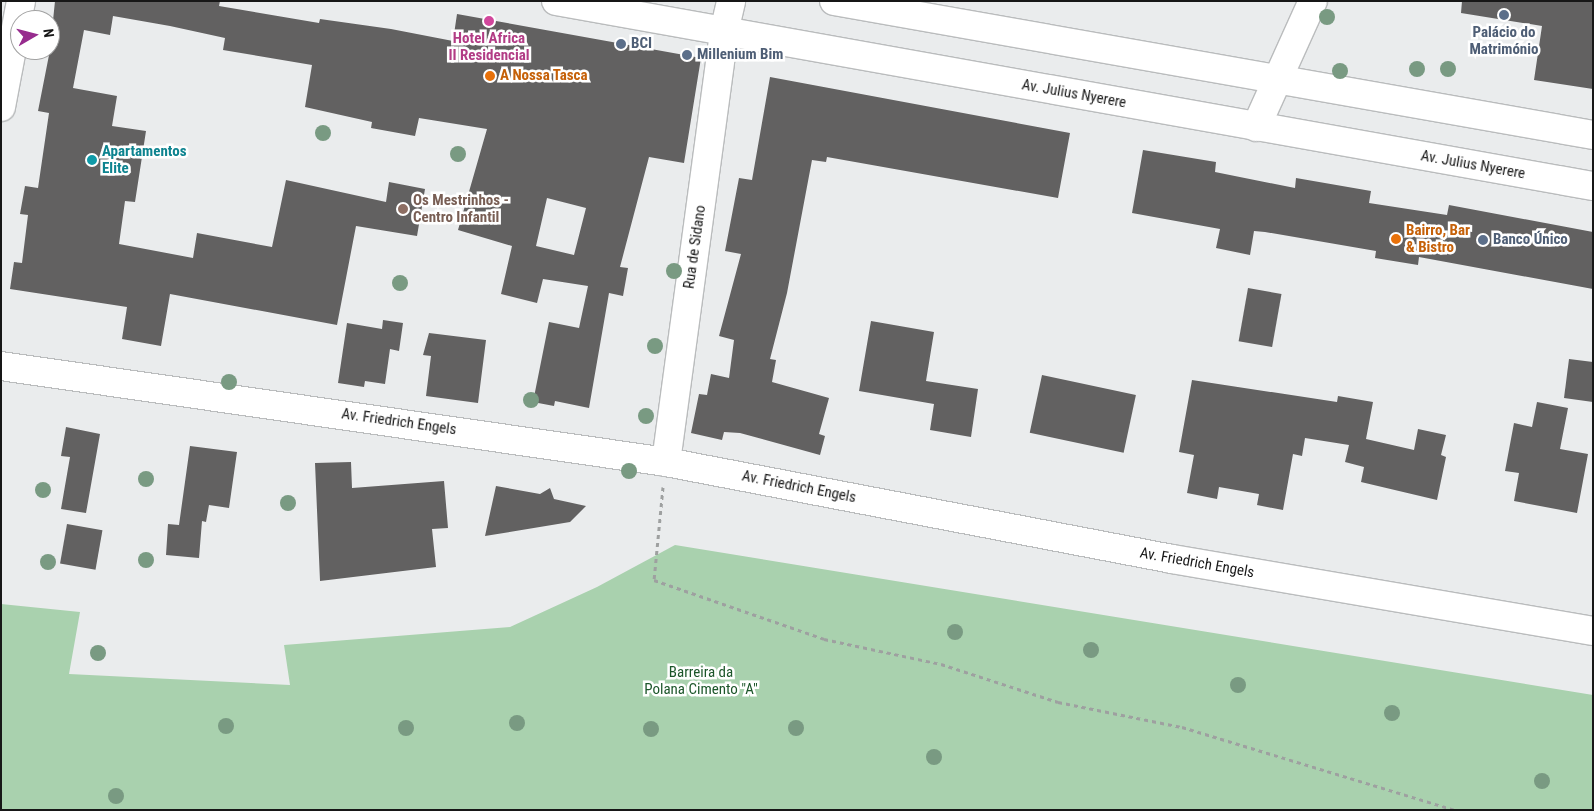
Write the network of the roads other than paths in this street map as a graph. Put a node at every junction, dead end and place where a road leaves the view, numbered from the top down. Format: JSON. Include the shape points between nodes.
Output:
{"nodes":[{"id":1,"x":21,"y":1,"type":"edge"},
{"id":2,"x":556,"y":1,"type":"edge"},
{"id":3,"x":731,"y":1,"type":"edge"},
{"id":4,"x":834,"y":1,"type":"edge"},
{"id":5,"x":1313,"y":1,"type":"edge"},
{"id":6,"x":664,"y":10,"type":"edge"},
{"id":7,"x":724,"y":32,"type":"junction"},
{"id":8,"x":1277,"y":77,"type":"junction"},
{"id":9,"x":1,"y":107,"type":"edge"},
{"id":10,"x":1256,"y":127,"type":"junction"},
{"id":11,"x":1593,"y":135,"type":"edge"},
{"id":12,"x":1593,"y":186,"type":"edge"},
{"id":13,"x":1,"y":366,"type":"edge"},
{"id":14,"x":666,"y":462,"type":"junction"},
{"id":15,"x":1593,"y":631,"type":"edge"}],
"edges":[{"from":1,"to":9,"type":"street"},
{"from":2,"to":6,"type":"street","name":"Av. Julius Nyerere"},
{"from":3,"to":7,"type":"street","name":"Rua de Sidano"},
{"from":4,"to":8,"type":"street"},
{"from":5,"to":8,"type":"street"},
{"from":6,"to":7,"type":"street","name":"Av. Julius Nyerere"},
{"from":7,"to":10,"type":"street","name":"Av. Julius Nyerere"},
{"from":7,"to":14,"type":"street","name":"Rua de Sidano"},
{"from":8,"to":10,"type":"street"},
{"from":8,"to":11,"type":"street"},
{"from":10,"to":12,"type":"street","name":"Av. Julius Nyerere"},
{"from":13,"to":14,"type":"street","name":"Av. Friedrich Engels"},
{"from":14,"to":15,"type":"street","name":"Av. Friedrich Engels","via":[[1162,557]]}]}
